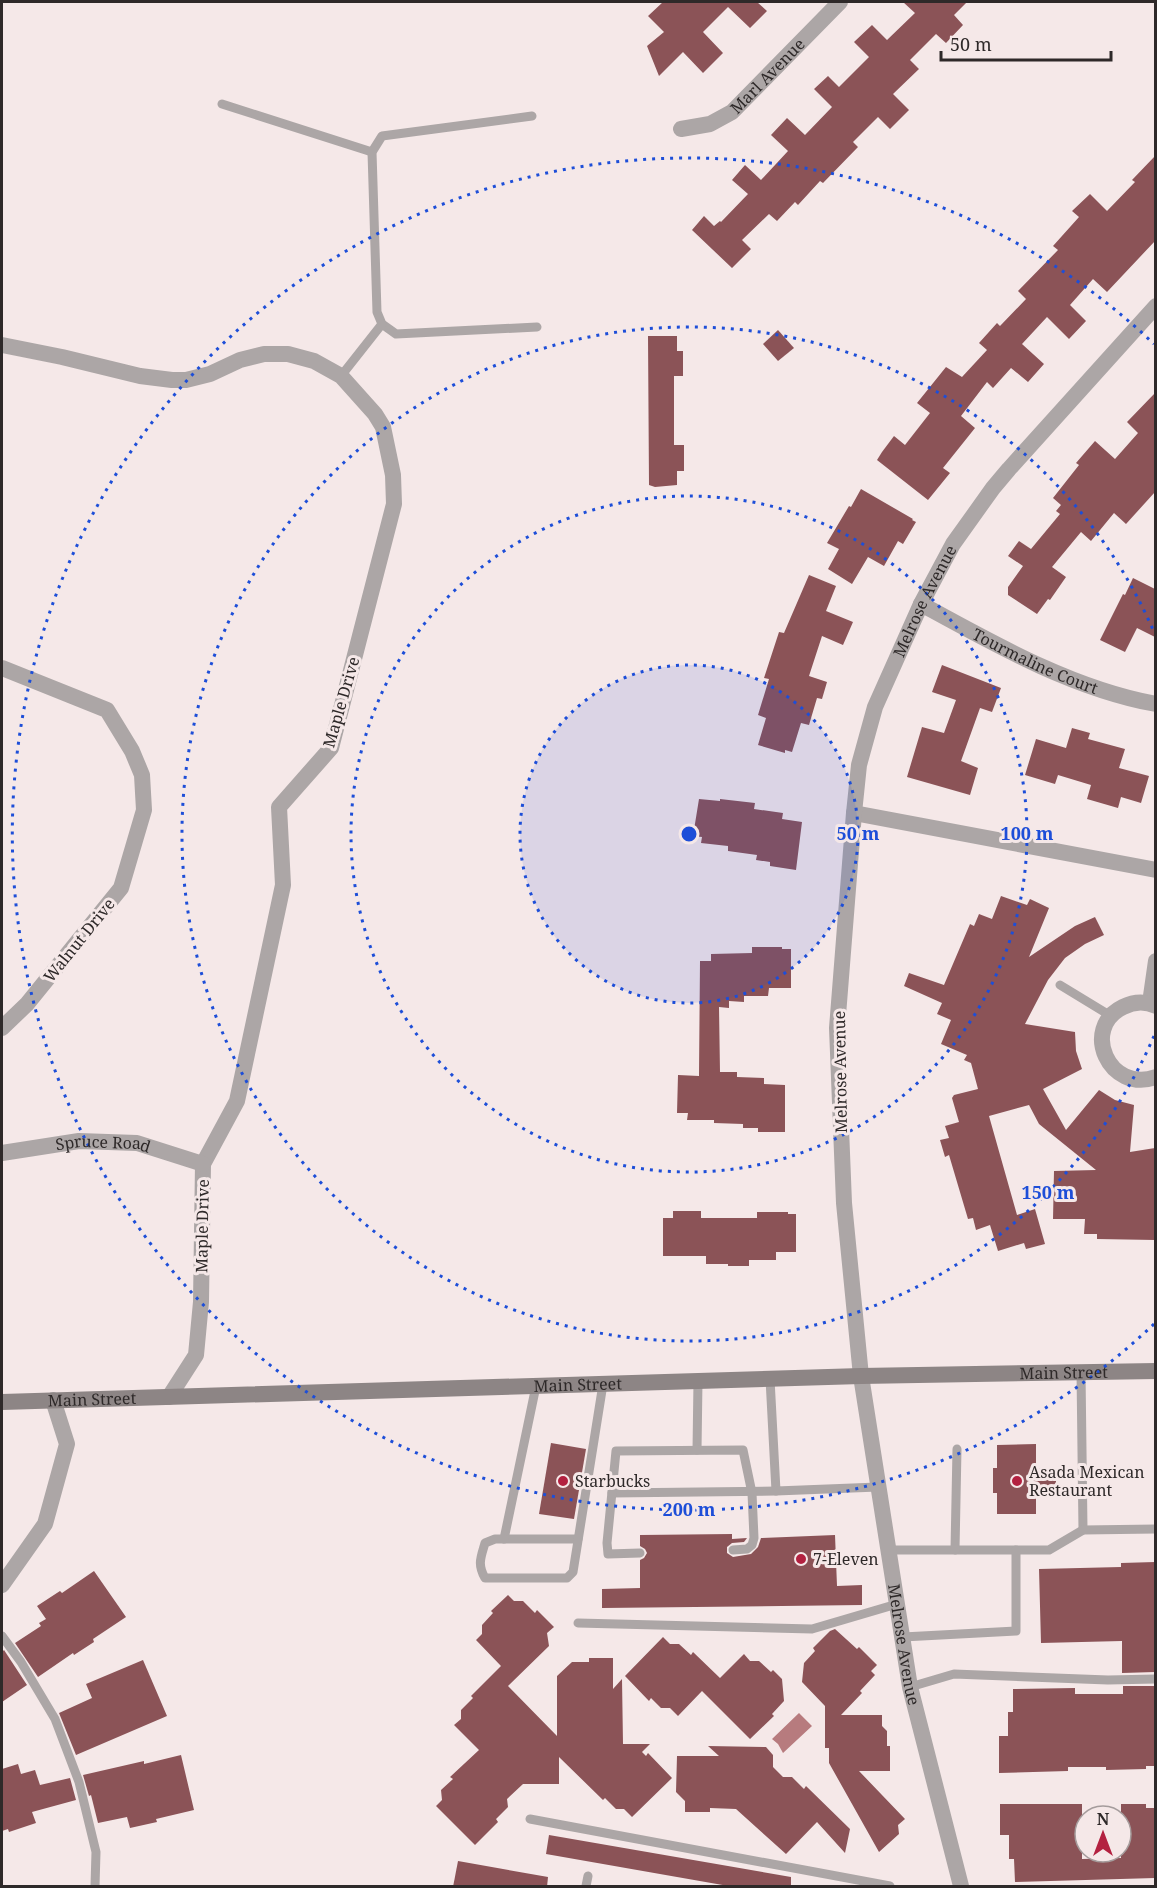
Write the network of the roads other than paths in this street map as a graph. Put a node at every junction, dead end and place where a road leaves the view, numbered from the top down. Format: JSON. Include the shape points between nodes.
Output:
{"nodes":[{"id":1,"x":840,"y":2,"type":"edge"},
{"id":2,"x":222,"y":104,"type":"dead end"},
{"id":3,"x":532,"y":116,"type":"dead end"},
{"id":4,"x":681,"y":129,"type":"dead end"},
{"id":5,"x":372,"y":152,"type":"junction"},
{"id":6,"x":1153,"y":313,"type":"edge"},
{"id":7,"x":382,"y":324,"type":"junction"},
{"id":8,"x":537,"y":327,"type":"dead end"},
{"id":9,"x":2,"y":345,"type":"edge"},
{"id":10,"x":341,"y":376,"type":"junction"},
{"id":11,"x":921,"y":604,"type":"junction"},
{"id":12,"x":2,"y":668,"type":"edge"},
{"id":13,"x":1155,"y":704,"type":"edge"},
{"id":14,"x":854,"y":813,"type":"junction"},
{"id":15,"x":1155,"y":870,"type":"edge"},
{"id":16,"x":1155,"y":961,"type":"edge"},
{"id":17,"x":1060,"y":985,"type":"dead end"},
{"id":18,"x":1153,"y":1004,"type":"edge"},
{"id":19,"x":1111,"y":1016,"type":"junction"},
{"id":20,"x":2,"y":1028,"type":"edge"},
{"id":21,"x":1155,"y":1077,"type":"edge"},
{"id":22,"x":2,"y":1153,"type":"edge"},
{"id":23,"x":203,"y":1164,"type":"junction"},
{"id":24,"x":1155,"y":1371,"type":"edge"},
{"id":25,"x":1081,"y":1372,"type":"junction"},
{"id":26,"x":861,"y":1376,"type":"junction"},
{"id":27,"x":770,"y":1379,"type":"junction"},
{"id":28,"x":698,"y":1381,"type":"junction"},
{"id":29,"x":603,"y":1384,"type":"junction"},
{"id":30,"x":536,"y":1386,"type":"junction"},
{"id":31,"x":169,"y":1397,"type":"junction"},
{"id":32,"x":53,"y":1400,"type":"junction"},
{"id":33,"x":2,"y":1402,"type":"edge"},
{"id":34,"x":957,"y":1449,"type":"dead end"},
{"id":35,"x":697,"y":1450,"type":"junction"},
{"id":36,"x":878,"y":1487,"type":"junction"},
{"id":37,"x":776,"y":1491,"type":"junction"},
{"id":38,"x":612,"y":1493,"type":"junction"},
{"id":39,"x":753,"y":1493,"type":"junction"},
{"id":40,"x":1155,"y":1529,"type":"edge"},
{"id":41,"x":1083,"y":1530,"type":"junction"},
{"id":42,"x":504,"y":1539,"type":"junction"},
{"id":43,"x":578,"y":1539,"type":"junction"},
{"id":44,"x":732,"y":1550,"type":"dead end"},
{"id":45,"x":889,"y":1550,"type":"junction"},
{"id":46,"x":955,"y":1550,"type":"junction"},
{"id":47,"x":1016,"y":1550,"type":"junction"},
{"id":48,"x":640,"y":1553,"type":"dead end"},
{"id":49,"x":2,"y":1585,"type":"edge"},
{"id":50,"x":897,"y":1604,"type":"junction"},
{"id":51,"x":578,"y":1623,"type":"dead end"},
{"id":52,"x":2,"y":1636,"type":"edge"},
{"id":53,"x":903,"y":1637,"type":"junction"},
{"id":54,"x":1155,"y":1679,"type":"edge"},
{"id":55,"x":910,"y":1688,"type":"junction"},
{"id":56,"x":530,"y":1819,"type":"dead end"},
{"id":57,"x":588,"y":1876,"type":"dead end"},
{"id":58,"x":95,"y":1887,"type":"edge"},
{"id":59,"x":586,"y":1887,"type":"edge"},
{"id":60,"x":890,"y":1887,"type":"edge"},
{"id":61,"x":961,"y":1887,"type":"edge"}],
"edges":[{"from":1,"to":4,"type":"street","name":"Marl Avenue","via":[[732,112],[710,124]]},
{"from":2,"to":5,"type":"lane"},
{"from":3,"to":5,"type":"lane","via":[[382,136]]},
{"from":5,"to":7,"type":"lane","via":[[377,312]]},
{"from":6,"to":11,"type":"street","name":"Melrose Avenue","via":[[993,488],[953,544]]},
{"from":7,"to":8,"type":"lane","via":[[396,334]]},
{"from":7,"to":10,"type":"lane"},
{"from":9,"to":10,"type":"street","name":"Maple Drive","via":[[172,380],[210,374],[264,354],[288,354],[314,361]]},
{"from":10,"to":23,"type":"street","name":"Maple Drive","via":[[383,427],[393,475],[394,504],[331,748],[279,807],[283,885],[237,1101]]},
{"from":11,"to":13,"type":"street","name":"Tourmaline Court","via":[[1067,678]]},
{"from":11,"to":14,"type":"street","name":"Melrose Avenue","via":[[875,707],[859,765]]},
{"from":12,"to":20,"type":"street","name":"Walnut Drive","via":[[107,710],[142,775],[144,810],[121,888],[27,1004]]},
{"from":14,"to":15,"type":"street"},
{"from":14,"to":26,"type":"street","name":"Melrose Avenue","via":[[837,1028],[844,1203]]},
{"from":16,"to":18,"type":"street"},
{"from":17,"to":19,"type":"lane"},
{"from":18,"to":19,"type":"street","via":[[1129,1004]]},
{"from":19,"to":21,"type":"street","via":[[1102,1038],[1107,1061],[1125,1077]]},
{"from":22,"to":23,"type":"street","name":"Spruce Road","via":[[79,1141],[137,1143]]},
{"from":23,"to":31,"type":"street","name":"Maple Drive","via":[[201,1302],[195,1355]]},
{"from":24,"to":25,"type":"main road","name":"Main Street"},
{"from":25,"to":26,"type":"main road","name":"Main Street"},
{"from":25,"to":41,"type":"lane"},
{"from":26,"to":27,"type":"main road","name":"Main Street"},
{"from":26,"to":36,"type":"street","name":"Melrose Avenue"},
{"from":27,"to":28,"type":"main road","name":"Main Street"},
{"from":27,"to":37,"type":"lane"},
{"from":28,"to":29,"type":"main road","name":"Main Street"},
{"from":28,"to":35,"type":"lane"},
{"from":29,"to":30,"type":"main road","name":"Main Street"},
{"from":29,"to":43,"type":"lane"},
{"from":30,"to":31,"type":"main road","name":"Main Street"},
{"from":30,"to":42,"type":"lane"},
{"from":31,"to":32,"type":"main road","name":"Main Street"},
{"from":32,"to":33,"type":"main road","name":"Main Street"},
{"from":32,"to":49,"type":"street","via":[[67,1444],[45,1524]]},
{"from":34,"to":46,"type":"lane"},
{"from":35,"to":38,"type":"lane","via":[[616,1451]]},
{"from":35,"to":39,"type":"lane","via":[[743,1450]]},
{"from":36,"to":37,"type":"lane"},
{"from":36,"to":45,"type":"street","name":"Melrose Avenue"},
{"from":37,"to":39,"type":"lane"},
{"from":38,"to":39,"type":"lane"},
{"from":38,"to":48,"type":"lane","via":[[609,1554]]},
{"from":39,"to":44,"type":"lane","via":[[753,1545]]},
{"from":40,"to":41,"type":"lane"},
{"from":41,"to":47,"type":"lane","via":[[1049,1550]]},
{"from":42,"to":43,"type":"lane"},
{"from":42,"to":43,"type":"lane","via":[[485,1543],[480,1559],[485,1578],[567,1578],[573,1572]]},
{"from":45,"to":46,"type":"lane"},
{"from":45,"to":50,"type":"street","name":"Melrose Avenue"},
{"from":46,"to":47,"type":"lane"},
{"from":47,"to":53,"type":"lane","via":[[1016,1631]]},
{"from":50,"to":51,"type":"lane","via":[[812,1629]]},
{"from":50,"to":53,"type":"street","name":"Melrose Avenue"},
{"from":52,"to":58,"type":"lane","via":[[55,1719],[75,1771],[96,1852]]},
{"from":53,"to":55,"type":"street","name":"Melrose Avenue"},
{"from":54,"to":55,"type":"lane","via":[[954,1674]]},
{"from":55,"to":61,"type":"street","name":"Melrose Avenue"},
{"from":56,"to":60,"type":"lane"},
{"from":57,"to":59,"type":"lane"}]}
